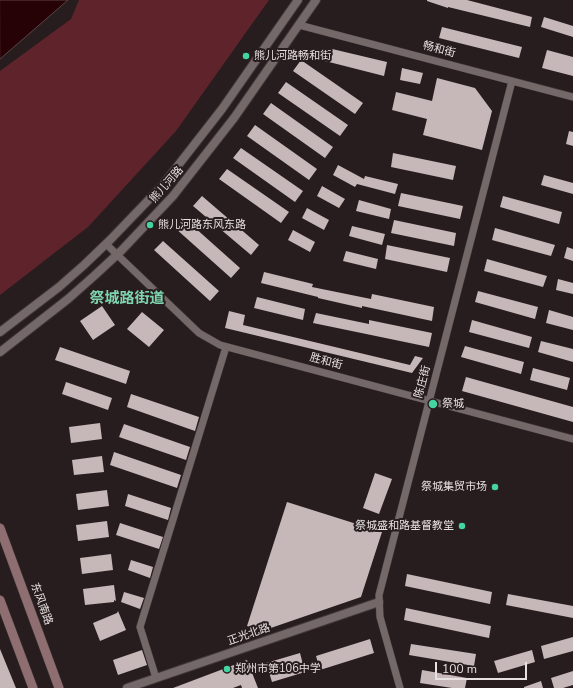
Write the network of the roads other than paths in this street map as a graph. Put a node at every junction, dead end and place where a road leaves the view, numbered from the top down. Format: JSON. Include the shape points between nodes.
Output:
{"nodes":[{"id":1,"x":298,"y":0,"type":"edge"},
{"id":2,"x":316,"y":0,"type":"edge"},
{"id":3,"x":299,"y":25,"type":"junction"},
{"id":4,"x":512,"y":81,"type":"junction"},
{"id":5,"x":573,"y":97,"type":"edge"},
{"id":6,"x":106,"y":244,"type":"junction"},
{"id":7,"x":117,"y":255,"type":"junction"},
{"id":8,"x":0,"y":332,"type":"edge"},
{"id":9,"x":226,"y":346,"type":"junction"},
{"id":10,"x":0,"y":352,"type":"edge"},
{"id":11,"x":430,"y":401,"type":"junction"},
{"id":12,"x":573,"y":439,"type":"edge"},
{"id":13,"x":0,"y":528,"type":"edge"},
{"id":14,"x":0,"y":600,"type":"edge"},
{"id":15,"x":379,"y":602,"type":"junction"},
{"id":16,"x":156,"y":678,"type":"junction"},
{"id":17,"x":33,"y":688,"type":"edge"},
{"id":18,"x":59,"y":688,"type":"edge"},
{"id":19,"x":127,"y":688,"type":"edge"},
{"id":20,"x":400,"y":688,"type":"edge"}],
"edges":[{"from":1,"to":6,"type":"street","name":"熊儿河路","via":[[185,158],[162,186]]},
{"from":2,"to":3,"type":"street","name":"熊儿河路"},
{"from":3,"to":4,"type":"street","name":"畅和街"},
{"from":3,"to":7,"type":"street","name":"熊儿河路","via":[[197,167]]},
{"from":4,"to":5,"type":"street","name":"畅和街"},
{"from":4,"to":11,"type":"street","name":"陈庄街"},
{"from":6,"to":7,"type":"street","name":"胜和街"},
{"from":6,"to":8,"type":"street","name":"熊儿河路","via":[[59,287]]},
{"from":7,"to":9,"type":"street","name":"胜和街","via":[[199,333]]},
{"from":7,"to":10,"type":"street","name":"熊儿河路"},
{"from":9,"to":11,"type":"street","name":"胜和街"},
{"from":9,"to":16,"type":"street","via":[[140,627]]},
{"from":11,"to":12,"type":"street","name":"胜和街"},
{"from":11,"to":15,"type":"street","name":"陈庄街"},
{"from":13,"to":18,"type":"main road","name":"东风南路"},
{"from":14,"to":17,"type":"main road"},
{"from":15,"to":16,"type":"street","name":"正光北路"},
{"from":15,"to":20,"type":"street","name":"陈庄街","via":[[380,617]]},
{"from":16,"to":19,"type":"street","name":"正光北路"}]}
